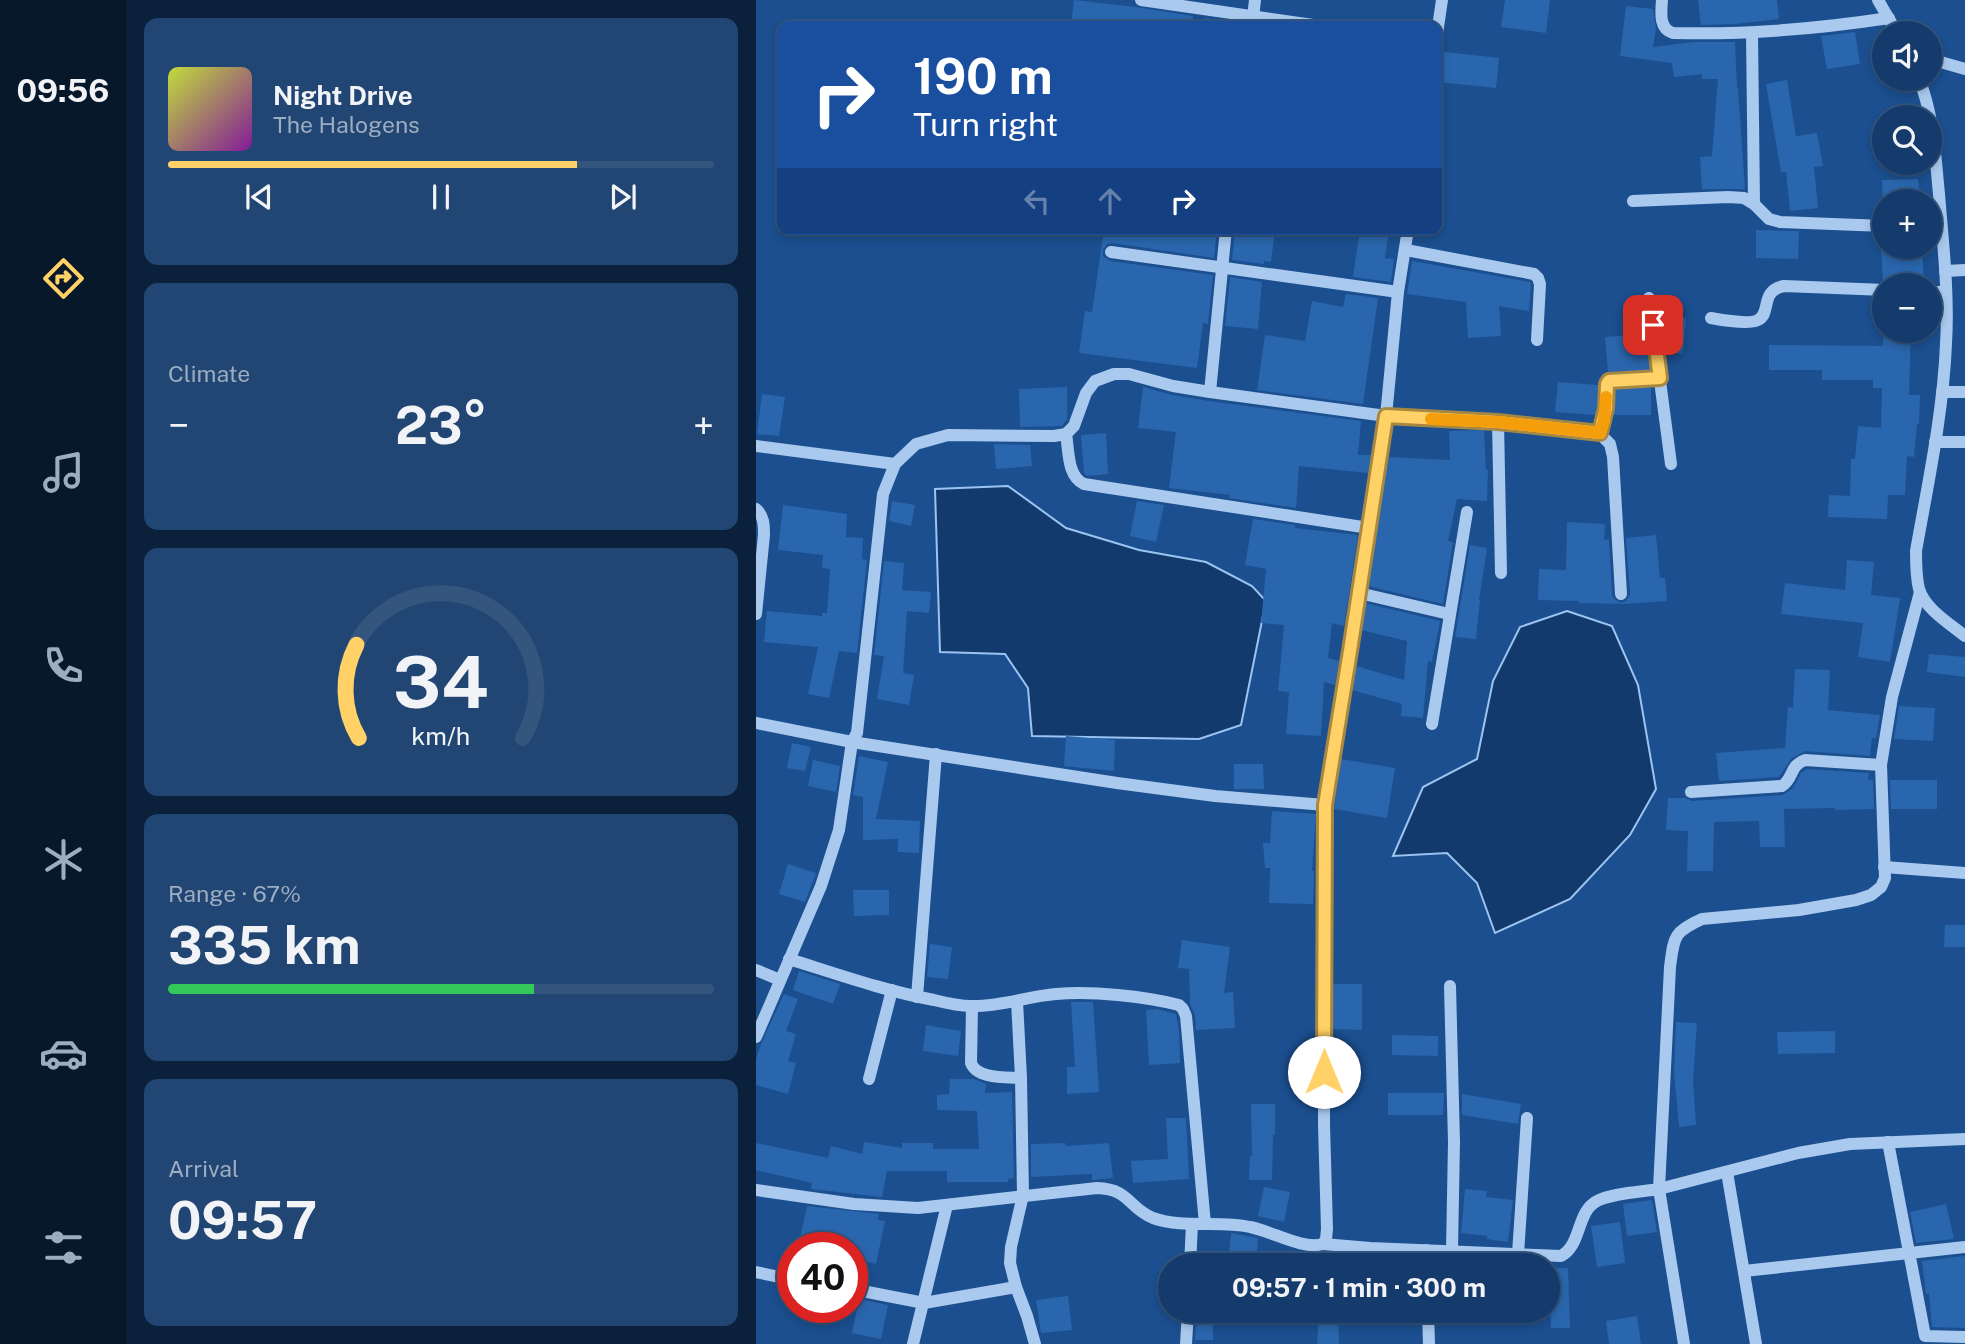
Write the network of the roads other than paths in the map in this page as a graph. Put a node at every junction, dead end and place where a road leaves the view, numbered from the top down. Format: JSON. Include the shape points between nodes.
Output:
{"nodes":[{"id":1,"x":1141,"y":0,"type":"edge"},
{"id":2,"x":1255,"y":0,"type":"edge"},
{"id":3,"x":1442,"y":0,"type":"edge"},
{"id":4,"x":1662,"y":0,"type":"edge"},
{"id":5,"x":1878,"y":0,"type":"edge"},
{"id":6,"x":1166,"y":2,"type":"edge"},
{"id":7,"x":1889,"y":18,"type":"junction"},
{"id":8,"x":1253,"y":21,"type":"edge"},
{"id":9,"x":1439,"y":21,"type":"edge"},
{"id":10,"x":1891,"y":21,"type":"edge"},
{"id":11,"x":1752,"y":33,"type":"junction"},
{"id":12,"x":1942,"y":62,"type":"edge"},
{"id":13,"x":1965,"y":69,"type":"edge"},
{"id":14,"x":1925,"y":91,"type":"edge"},
{"id":15,"x":1935,"y":189,"type":"edge"},
{"id":16,"x":1633,"y":201,"type":"dead end"},
{"id":17,"x":1754,"y":204,"type":"junction"},
{"id":18,"x":1872,"y":226,"type":"edge"},
{"id":19,"x":1225,"y":235,"type":"edge"},
{"id":20,"x":1407,"y":235,"type":"edge"},
{"id":21,"x":1406,"y":250,"type":"junction"},
{"id":22,"x":1111,"y":251,"type":"dead end"},
{"id":23,"x":1942,"y":257,"type":"edge"},
{"id":24,"x":1222,"y":266,"type":"junction"},
{"id":25,"x":1965,"y":270,"type":"edge"},
{"id":26,"x":1945,"y":271,"type":"junction"},
{"id":27,"x":1872,"y":289,"type":"edge"},
{"id":28,"x":1398,"y":292,"type":"junction"},
{"id":29,"x":1942,"y":292,"type":"edge"},
{"id":30,"x":1946,"y":292,"type":"junction"},
{"id":31,"x":1649,"y":298,"type":"dead end"},
{"id":32,"x":1711,"y":318,"type":"dead end"},
{"id":33,"x":1537,"y":340,"type":"dead end"},
{"id":34,"x":1660,"y":378,"type":"junction"},
{"id":35,"x":1209,"y":392,"type":"junction"},
{"id":36,"x":1942,"y":392,"type":"junction"},
{"id":37,"x":1965,"y":392,"type":"edge"},
{"id":38,"x":1386,"y":416,"type":"junction"},
{"id":39,"x":1498,"y":422,"type":"junction"},
{"id":40,"x":1600,"y":433,"type":"junction"},
{"id":41,"x":1066,"y":434,"type":"junction"},
{"id":42,"x":1935,"y":442,"type":"junction"},
{"id":43,"x":1965,"y":442,"type":"edge"},
{"id":44,"x":756,"y":446,"type":"edge"},
{"id":45,"x":895,"y":464,"type":"junction"},
{"id":46,"x":1671,"y":464,"type":"dead end"},
{"id":47,"x":756,"y":509,"type":"edge"},
{"id":48,"x":1467,"y":512,"type":"dead end"},
{"id":49,"x":1369,"y":528,"type":"junction"},
{"id":50,"x":1501,"y":573,"type":"dead end"},
{"id":51,"x":1920,"y":592,"type":"junction"},
{"id":52,"x":1359,"y":593,"type":"junction"},
{"id":53,"x":1621,"y":594,"type":"dead end"},
{"id":54,"x":756,"y":614,"type":"edge"},
{"id":55,"x":1450,"y":614,"type":"junction"},
{"id":56,"x":1965,"y":636,"type":"edge"},
{"id":57,"x":756,"y":723,"type":"edge"},
{"id":58,"x":1432,"y":724,"type":"dead end"},
{"id":59,"x":852,"y":741,"type":"junction"},
{"id":60,"x":936,"y":754,"type":"junction"},
{"id":61,"x":1881,"y":765,"type":"junction"},
{"id":62,"x":1691,"y":792,"type":"dead end"},
{"id":63,"x":1325,"y":805,"type":"junction"},
{"id":64,"x":1884,"y":867,"type":"junction"},
{"id":65,"x":1965,"y":873,"type":"edge"},
{"id":66,"x":789,"y":959,"type":"junction"},
{"id":67,"x":756,"y":970,"type":"edge"},
{"id":68,"x":780,"y":980,"type":"junction"},
{"id":69,"x":1450,"y":986,"type":"dead end"},
{"id":70,"x":892,"y":990,"type":"junction"},
{"id":71,"x":917,"y":997,"type":"junction"},
{"id":72,"x":1017,"y":1001,"type":"junction"},
{"id":73,"x":972,"y":1006,"type":"junction"},
{"id":74,"x":756,"y":1037,"type":"edge"},
{"id":75,"x":1021,"y":1079,"type":"junction"},
{"id":76,"x":869,"y":1080,"type":"dead end"},
{"id":77,"x":1527,"y":1118,"type":"dead end"},
{"id":78,"x":1965,"y":1139,"type":"edge"},
{"id":79,"x":1888,"y":1142,"type":"junction"},
{"id":80,"x":1727,"y":1172,"type":"junction"},
{"id":81,"x":1659,"y":1189,"type":"junction"},
{"id":82,"x":756,"y":1190,"type":"edge"},
{"id":83,"x":1023,"y":1195,"type":"junction"},
{"id":84,"x":947,"y":1205,"type":"junction"},
{"id":85,"x":1198,"y":1224,"type":"junction"},
{"id":86,"x":1323,"y":1244,"type":"junction"},
{"id":87,"x":1965,"y":1247,"type":"edge"},
{"id":88,"x":1426,"y":1250,"type":"joint"},
{"id":89,"x":1452,"y":1251,"type":"junction"},
{"id":90,"x":1192,"y":1253,"type":"edge"},
{"id":91,"x":1496,"y":1253,"type":"edge"},
{"id":92,"x":1518,"y":1253,"type":"edge"},
{"id":93,"x":1910,"y":1254,"type":"junction"},
{"id":94,"x":1560,"y":1256,"type":"edge"},
{"id":95,"x":1744,"y":1271,"type":"junction"},
{"id":96,"x":756,"y":1272,"type":"edge"},
{"id":97,"x":777,"y":1277,"type":"edge"},
{"id":98,"x":1016,"y":1287,"type":"junction"},
{"id":99,"x":868,"y":1292,"type":"edge"},
{"id":100,"x":924,"y":1303,"type":"junction"},
{"id":101,"x":1187,"y":1323,"type":"edge"},
{"id":102,"x":1428,"y":1323,"type":"edge"},
{"id":103,"x":1965,"y":1337,"type":"edge"},
{"id":104,"x":1925,"y":1340,"type":"edge"},
{"id":105,"x":914,"y":1344,"type":"edge"},
{"id":106,"x":1035,"y":1344,"type":"edge"},
{"id":107,"x":1186,"y":1344,"type":"edge"},
{"id":108,"x":1429,"y":1344,"type":"edge"},
{"id":109,"x":1684,"y":1344,"type":"edge"},
{"id":110,"x":1756,"y":1344,"type":"edge"}],
"edges":[{"from":1,"to":6,"type":"street"},
{"from":2,"to":8,"type":"street"},
{"from":3,"to":9,"type":"street"},
{"from":4,"to":11,"type":"street","via":[[1662,24],[1667,31]]},
{"from":5,"to":7,"type":"street"},
{"from":6,"to":8,"type":"street"},
{"from":7,"to":10,"type":"street"},
{"from":7,"to":11,"type":"street"},
{"from":11,"to":17,"type":"street"},
{"from":12,"to":13,"type":"street"},
{"from":14,"to":15,"type":"street","via":[[1933,125]]},
{"from":16,"to":17,"type":"street","via":[[1728,197]]},
{"from":17,"to":18,"type":"street","via":[[1769,219],[1780,222]]},
{"from":19,"to":24,"type":"street"},
{"from":20,"to":21,"type":"street"},
{"from":21,"to":28,"type":"street"},
{"from":21,"to":33,"type":"street","via":[[1534,274],[1540,284]]},
{"from":22,"to":24,"type":"street"},
{"from":23,"to":26,"type":"street"},
{"from":24,"to":28,"type":"street"},
{"from":24,"to":35,"type":"street"},
{"from":25,"to":26,"type":"street"},
{"from":26,"to":30,"type":"street"},
{"from":27,"to":32,"type":"street","via":[[1784,286],[1772,291],[1757,320]]},
{"from":28,"to":38,"type":"street"},
{"from":29,"to":30,"type":"street"},
{"from":30,"to":36,"type":"street"},
{"from":31,"to":34,"type":"street"},
{"from":34,"to":40,"type":"street","via":[[1609,381]]},
{"from":34,"to":46,"type":"street"},
{"from":35,"to":38,"type":"street"},
{"from":35,"to":41,"type":"street","via":[[1114,374],[1095,381]]},
{"from":36,"to":37,"type":"street"},
{"from":36,"to":42,"type":"street"},
{"from":38,"to":39,"type":"street"},
{"from":38,"to":49,"type":"street"},
{"from":39,"to":40,"type":"street"},
{"from":39,"to":50,"type":"street"},
{"from":40,"to":53,"type":"street","via":[[1613,457]]},
{"from":41,"to":45,"type":"street","via":[[948,435],[916,444]]},
{"from":41,"to":49,"type":"street","via":[[1072,471],[1084,484]]},
{"from":42,"to":43,"type":"street"},
{"from":42,"to":51,"type":"street","via":[[1916,551]]},
{"from":44,"to":45,"type":"street"},
{"from":45,"to":59,"type":"street","via":[[883,494],[857,733]]},
{"from":47,"to":54,"type":"street","via":[[764,522],[764,535]]},
{"from":48,"to":55,"type":"street"},
{"from":49,"to":52,"type":"street"},
{"from":51,"to":56,"type":"street"},
{"from":51,"to":61,"type":"street","via":[[1892,697]]},
{"from":52,"to":55,"type":"street"},
{"from":52,"to":63,"type":"street"},
{"from":55,"to":58,"type":"street"},
{"from":57,"to":59,"type":"street"},
{"from":59,"to":60,"type":"street"},
{"from":59,"to":66,"type":"street","via":[[839,830]]},
{"from":60,"to":63,"type":"street","via":[[1215,796]]},
{"from":60,"to":71,"type":"street"},
{"from":61,"to":62,"type":"street","via":[[1805,760],[1795,766],[1782,786]]},
{"from":61,"to":64,"type":"street"},
{"from":63,"to":86,"type":"street","via":[[1327,1229]]},
{"from":64,"to":65,"type":"street"},
{"from":64,"to":81,"type":"street","via":[[1881,887],[1856,900],[1702,919],[1677,933],[1670,967]]},
{"from":66,"to":68,"type":"street"},
{"from":66,"to":70,"type":"street"},
{"from":67,"to":68,"type":"street"},
{"from":68,"to":74,"type":"street"},
{"from":69,"to":89,"type":"street"},
{"from":70,"to":71,"type":"street"},
{"from":70,"to":76,"type":"street"},
{"from":71,"to":73,"type":"street"},
{"from":72,"to":73,"type":"street"},
{"from":72,"to":75,"type":"street"},
{"from":72,"to":85,"type":"street","via":[[1080,993],[1172,1003],[1183,1009]]},
{"from":73,"to":75,"type":"street","via":[[973,1070]]},
{"from":75,"to":83,"type":"street"},
{"from":77,"to":92,"type":"street"},
{"from":78,"to":79,"type":"street"},
{"from":79,"to":80,"type":"street","via":[[1798,1153]]},
{"from":79,"to":93,"type":"street"},
{"from":80,"to":81,"type":"street"},
{"from":80,"to":95,"type":"street"},
{"from":81,"to":94,"type":"street","via":[[1596,1201],[1586,1211],[1572,1247]]},
{"from":81,"to":109,"type":"street"},
{"from":82,"to":84,"type":"street","via":[[886,1207]]},
{"from":83,"to":84,"type":"street"},
{"from":83,"to":85,"type":"street","via":[[1110,1188],[1156,1219]]},
{"from":83,"to":98,"type":"street","via":[[1011,1247]]},
{"from":84,"to":100,"type":"street"},
{"from":85,"to":86,"type":"street","via":[[1250,1226],[1295,1242]]},
{"from":85,"to":90,"type":"street"},
{"from":86,"to":88,"type":"street"},
{"from":87,"to":93,"type":"street"},
{"from":88,"to":89,"type":"street"},
{"from":89,"to":91,"type":"street"},
{"from":93,"to":95,"type":"street"},
{"from":93,"to":104,"type":"street"},
{"from":95,"to":110,"type":"street"},
{"from":96,"to":97,"type":"street"},
{"from":98,"to":100,"type":"street"},
{"from":98,"to":106,"type":"street"},
{"from":99,"to":100,"type":"street"},
{"from":100,"to":105,"type":"street"},
{"from":101,"to":107,"type":"street"},
{"from":102,"to":108,"type":"street"},
{"from":103,"to":104,"type":"street"}]}
